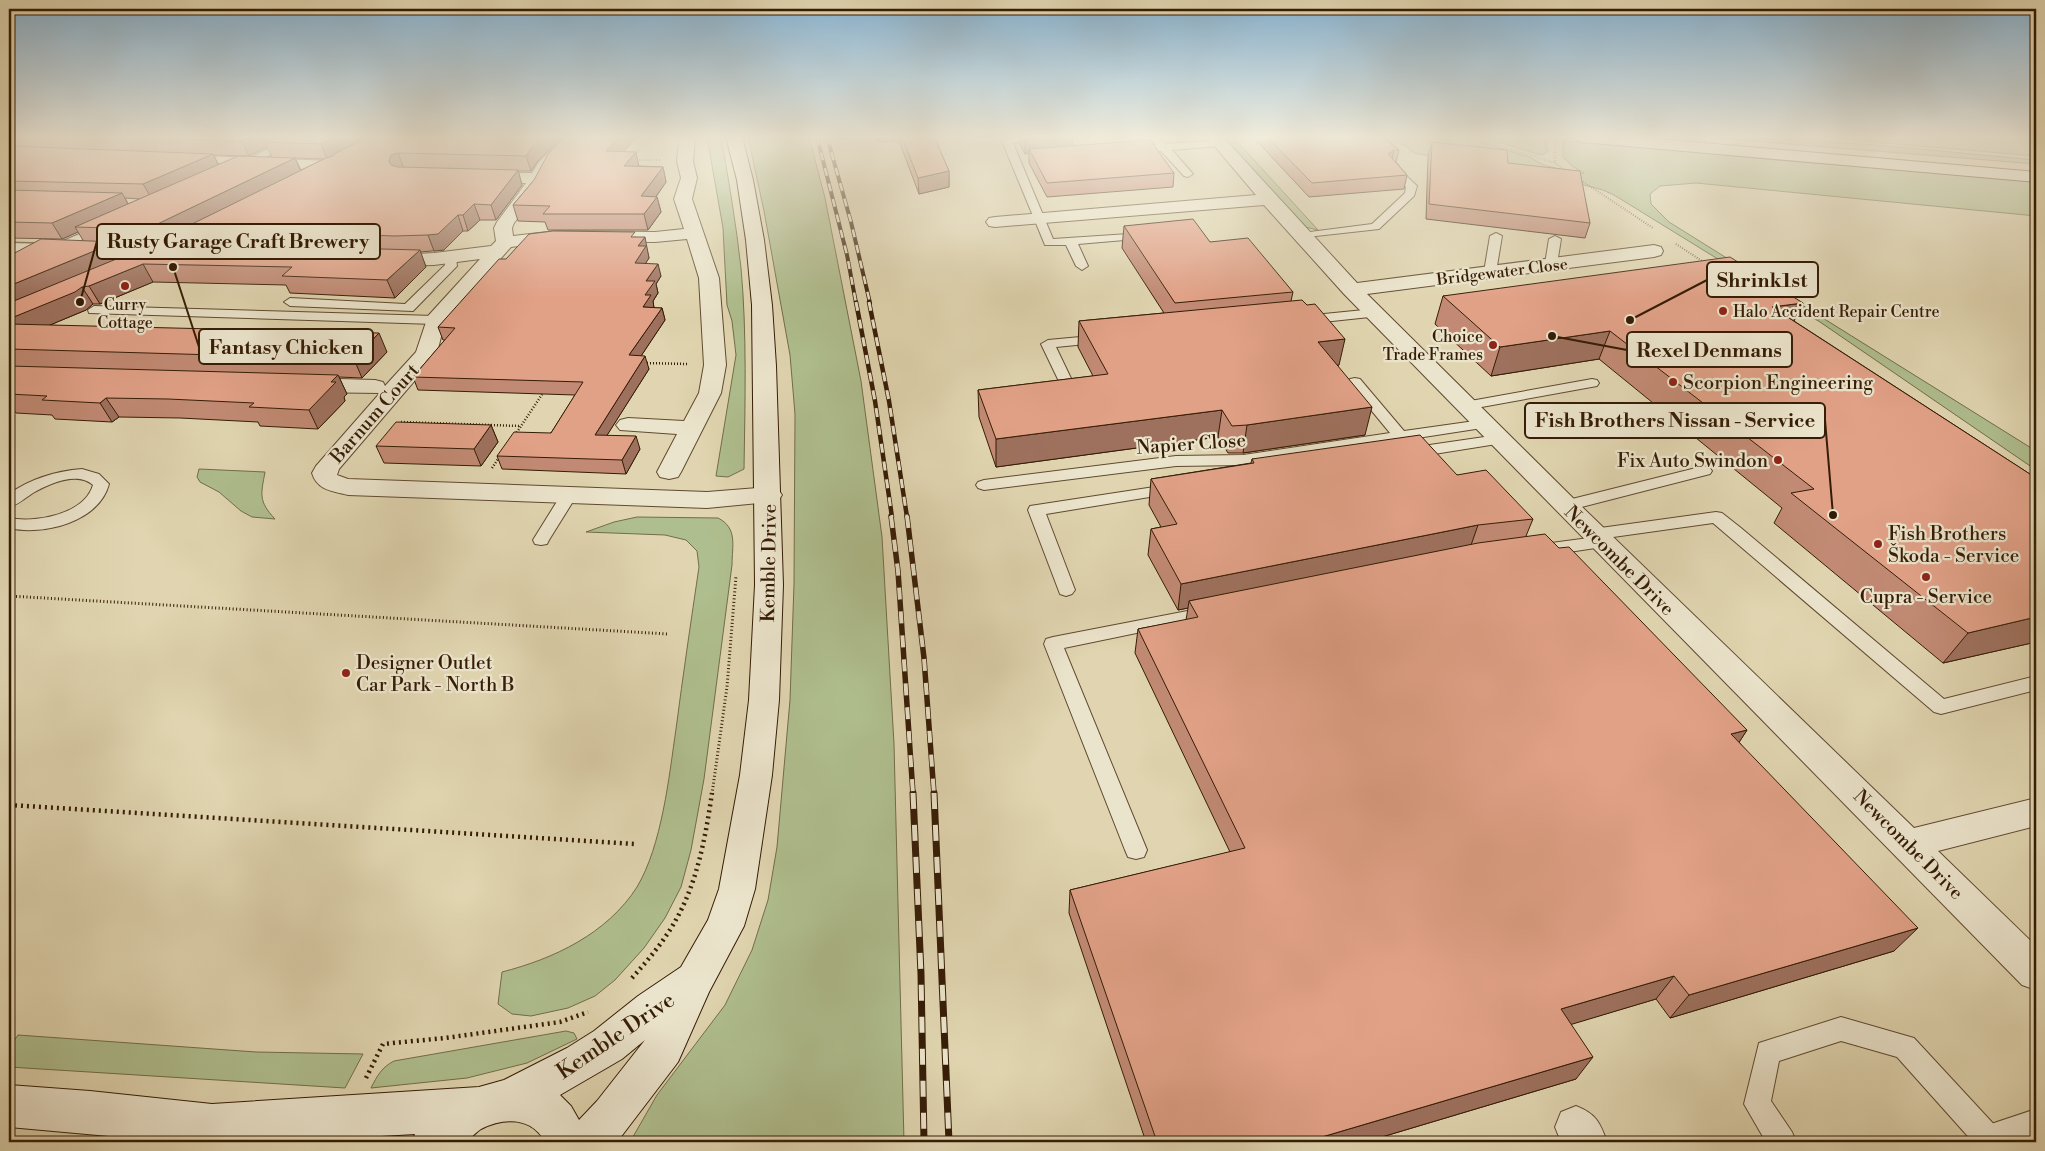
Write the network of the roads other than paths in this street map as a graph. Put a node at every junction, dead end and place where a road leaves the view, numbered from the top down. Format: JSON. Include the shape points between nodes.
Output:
{"nodes":[{"id":1,"x":529,"y":191,"type":"edge"},
{"id":2,"x":685,"y":191,"type":"edge"},
{"id":3,"x":747,"y":191,"type":"edge"},
{"id":4,"x":1031,"y":191,"type":"edge"},
{"id":5,"x":1262,"y":191,"type":"edge"},
{"id":6,"x":1411,"y":191,"type":"edge"},
{"id":7,"x":1269,"y":199,"type":"junction"},
{"id":8,"x":231,"y":216,"type":"edge"},
{"id":9,"x":1040,"y":218,"type":"junction"},
{"id":10,"x":995,"y":222,"type":"dead end"},
{"id":11,"x":113,"y":223,"type":"edge"},
{"id":12,"x":694,"y":233,"type":"junction"},
{"id":13,"x":1144,"y":236,"type":"edge"},
{"id":14,"x":1302,"y":236,"type":"junction"},
{"id":15,"x":1496,"y":236,"type":"dead end"},
{"id":16,"x":1555,"y":239,"type":"dead end"},
{"id":17,"x":1070,"y":241,"type":"junction"},
{"id":18,"x":501,"y":246,"type":"junction"},
{"id":19,"x":9,"y":248,"type":"edge"},
{"id":20,"x":55,"y":249,"type":"junction"},
{"id":21,"x":1654,"y":251,"type":"dead end"},
{"id":22,"x":159,"y":253,"type":"junction"},
{"id":23,"x":198,"y":254,"type":"edge"},
{"id":24,"x":450,"y":257,"type":"junction"},
{"id":25,"x":372,"y":259,"type":"edge"},
{"id":26,"x":1551,"y":264,"type":"junction"},
{"id":27,"x":1082,"y":266,"type":"dead end"},
{"id":28,"x":124,"y":269,"type":"edge"},
{"id":29,"x":1490,"y":272,"type":"junction"},
{"id":30,"x":1351,"y":290,"type":"junction"},
{"id":31,"x":290,"y":302,"type":"dead end"},
{"id":32,"x":94,"y":310,"type":"dead end"},
{"id":33,"x":1374,"y":313,"type":"junction"},
{"id":34,"x":434,"y":320,"type":"junction"},
{"id":35,"x":1295,"y":321,"type":"edge"},
{"id":36,"x":1117,"y":338,"type":"edge"},
{"id":37,"x":396,"y":364,"type":"dead end"},
{"id":38,"x":1355,"y":382,"type":"dead end"},
{"id":39,"x":1592,"y":383,"type":"dead end"},
{"id":40,"x":286,"y":384,"type":"edge"},
{"id":41,"x":1070,"y":393,"type":"edge"},
{"id":42,"x":1482,"y":423,"type":"junction"},
{"id":43,"x":628,"y":425,"type":"dead end"},
{"id":44,"x":692,"y":428,"type":"junction"},
{"id":45,"x":1401,"y":437,"type":"junction"},
{"id":46,"x":1390,"y":456,"type":"edge"},
{"id":47,"x":1704,"y":471,"type":"dead end"},
{"id":48,"x":669,"y":472,"type":"dead end"},
{"id":49,"x":984,"y":485,"type":"dead end"},
{"id":50,"x":1194,"y":486,"type":"edge"},
{"id":51,"x":569,"y":495,"type":"junction"},
{"id":52,"x":769,"y":495,"type":"junction"},
{"id":53,"x":9,"y":502,"type":"edge"},
{"id":54,"x":1566,"y":506,"type":"junction"},
{"id":55,"x":16,"y":524,"type":"edge"},
{"id":56,"x":9,"y":538,"type":"edge"},
{"id":57,"x":1598,"y":538,"type":"junction"},
{"id":58,"x":541,"y":540,"type":"dead end"},
{"id":59,"x":1518,"y":553,"type":"edge"},
{"id":60,"x":1066,"y":590,"type":"dead end"},
{"id":61,"x":1225,"y":610,"type":"edge"},
{"id":62,"x":2036,"y":683,"type":"edge"},
{"id":63,"x":2036,"y":812,"type":"edge"},
{"id":64,"x":1910,"y":844,"type":"junction"},
{"id":65,"x":1136,"y":850,"type":"dead end"},
{"id":66,"x":2036,"y":972,"type":"edge"},
{"id":67,"x":695,"y":980,"type":"junction"},
{"id":68,"x":493,"y":1104,"type":"junction"},
{"id":69,"x":9,"y":1106,"type":"edge"},
{"id":70,"x":2036,"y":1130,"type":"edge"},
{"id":71,"x":228,"y":1134,"type":"edge"},
{"id":72,"x":432,"y":1142,"type":"edge"},
{"id":73,"x":567,"y":1142,"type":"edge"},
{"id":74,"x":588,"y":1142,"type":"edge"},
{"id":75,"x":1782,"y":1142,"type":"edge"},
{"id":76,"x":1991,"y":1142,"type":"edge"},
{"id":77,"x":1997,"y":1142,"type":"edge"}],
"edges":[{"from":1,"to":18,"type":"street","via":[[506,222]]},
{"from":2,"to":12,"type":"street","via":[[683,199]]},
{"from":3,"to":52,"type":"street","name":"Kemble Drive","via":[[762,305]]},
{"from":4,"to":9,"type":"lane"},
{"from":5,"to":7,"type":"street","name":"Newcombe Drive"},
{"from":6,"to":14,"type":"lane","via":[[1375,227]]},
{"from":7,"to":9,"type":"street"},
{"from":7,"to":14,"type":"street","name":"Newcombe Drive"},
{"from":8,"to":22,"type":"street"},
{"from":9,"to":10,"type":"street"},
{"from":9,"to":17,"type":"lane","via":[[1049,243]]},
{"from":11,"to":20,"type":"lane"},
{"from":12,"to":18,"type":"street","via":[[655,237],[556,236]]},
{"from":12,"to":44,"type":"street","via":[[709,278],[715,365],[710,394]]},
{"from":13,"to":17,"type":"lane"},
{"from":14,"to":30,"type":"street","name":"Newcombe Drive"},
{"from":15,"to":29,"type":"lane"},
{"from":16,"to":26,"type":"lane"},
{"from":17,"to":27,"type":"lane"},
{"from":18,"to":24,"type":"street"},
{"from":18,"to":34,"type":"street","name":"Barnum Court"},
{"from":19,"to":20,"type":"street"},
{"from":20,"to":22,"type":"street"},
{"from":21,"to":26,"type":"street","name":"Bridgewater Close"},
{"from":22,"to":23,"type":"street"},
{"from":22,"to":28,"type":"street"},
{"from":24,"to":25,"type":"street"},
{"from":24,"to":31,"type":"lane","via":[[451,266],[408,308]]},
{"from":26,"to":29,"type":"street","name":"Bridgewater Close"},
{"from":29,"to":30,"type":"street","name":"Bridgewater Close"},
{"from":30,"to":33,"type":"street","name":"Newcombe Drive"},
{"from":32,"to":34,"type":"lane"},
{"from":33,"to":35,"type":"lane"},
{"from":33,"to":42,"type":"street","name":"Newcombe Drive"},
{"from":34,"to":51,"type":"street","name":"Barnum Court","via":[[426,353],[328,466],[324,473],[326,479],[348,487]]},
{"from":36,"to":41,"type":"lane","via":[[1048,344]]},
{"from":37,"to":40,"type":"street","via":[[368,395]]},
{"from":38,"to":45,"type":"lane"},
{"from":39,"to":42,"type":"lane"},
{"from":42,"to":45,"type":"lane","name":"Napier Close"},
{"from":42,"to":46,"type":"lane"},
{"from":42,"to":54,"type":"street","name":"Newcombe Drive"},
{"from":43,"to":44,"type":"street"},
{"from":44,"to":48,"type":"street"},
{"from":45,"to":49,"type":"lane","name":"Napier Close","via":[[1243,460],[1176,462]]},
{"from":47,"to":54,"type":"lane"},
{"from":50,"to":60,"type":"lane","via":[[1036,510]]},
{"from":51,"to":52,"type":"street","name":"Barnum Court","via":[[707,500]]},
{"from":51,"to":58,"type":"lane"},
{"from":52,"to":67,"type":"street","name":"Kemble Drive","via":[[765,681],[756,775],[738,889],[724,926]]},
{"from":53,"to":55,"type":"lane","via":[[29,487],[62,476],[86,475],[100,482],[101,490],[97,496],[81,510],[52,522]]},
{"from":54,"to":57,"type":"street","name":"Newcombe Drive"},
{"from":55,"to":56,"type":"lane"},
{"from":57,"to":59,"type":"lane"},
{"from":57,"to":62,"type":"lane","via":[[1716,517],[1941,707]]},
{"from":57,"to":64,"type":"street","name":"Newcombe Drive"},
{"from":61,"to":65,"type":"lane","via":[[1053,644]]},
{"from":63,"to":64,"type":"street"},
{"from":64,"to":66,"type":"street","name":"Newcombe Drive"},
{"from":67,"to":68,"type":"street","name":"Kemble Drive","via":[[581,1062]]},
{"from":67,"to":74,"type":"street","name":"Kemble Drive","via":[[664,1048]]},
{"from":68,"to":71,"type":"street","name":"Kemble Drive"},
{"from":68,"to":72,"type":"street","via":[[455,1122]]},
{"from":68,"to":73,"type":"street","via":[[523,1101],[544,1108],[560,1123]]},
{"from":69,"to":71,"type":"street","name":"Kemble Drive","via":[[90,1112]]},
{"from":70,"to":77,"type":"street"},
{"from":75,"to":76,"type":"lane","via":[[1757,1104],[1768,1052],[1841,1029],[1905,1047]]}]}
